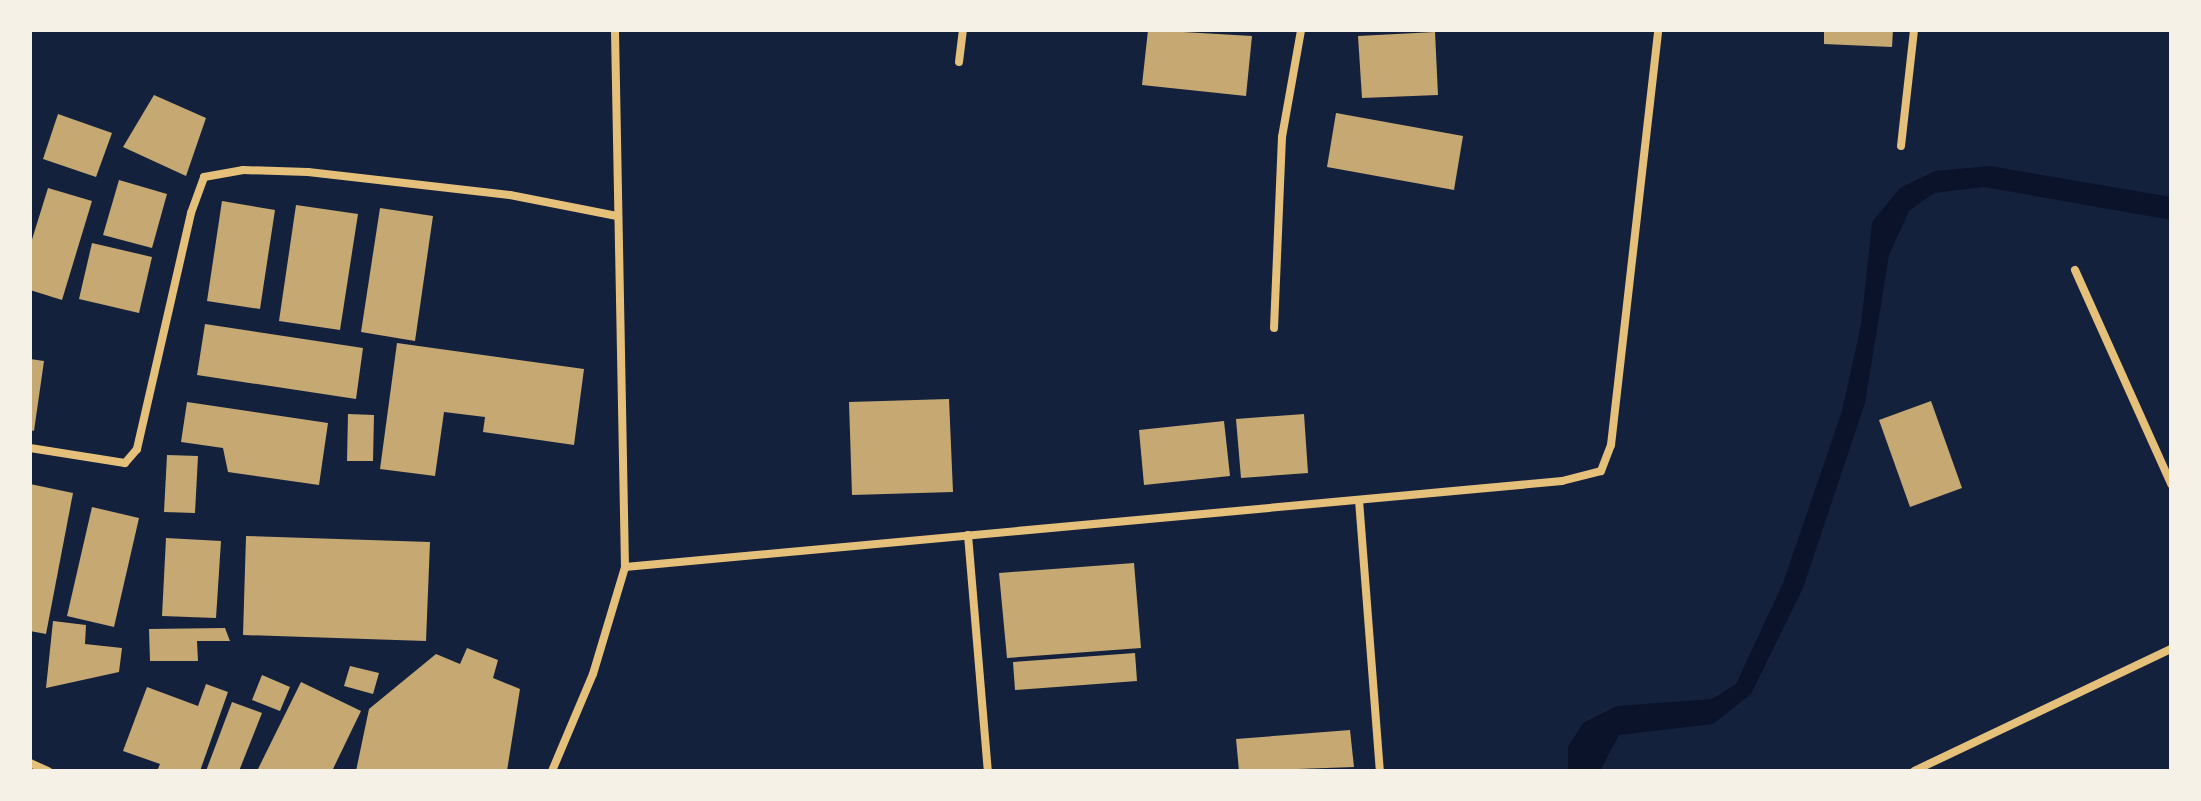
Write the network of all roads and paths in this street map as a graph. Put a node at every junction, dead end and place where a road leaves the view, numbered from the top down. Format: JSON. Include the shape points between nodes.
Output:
{"nodes":[{"id":1,"x":615,"y":30,"type":"edge"},
{"id":2,"x":963,"y":30,"type":"edge"},
{"id":3,"x":1301,"y":30,"type":"edge"},
{"id":4,"x":1658,"y":30,"type":"edge"},
{"id":5,"x":1914,"y":30,"type":"edge"},
{"id":6,"x":959,"y":62,"type":"dead end"},
{"id":7,"x":1901,"y":146,"type":"dead end"},
{"id":8,"x":617,"y":216,"type":"junction"},
{"id":9,"x":2075,"y":270,"type":"dead end"},
{"id":10,"x":1274,"y":328,"type":"dead end"},
{"id":11,"x":30,"y":448,"type":"edge"},
{"id":12,"x":2171,"y":484,"type":"edge"},
{"id":13,"x":1359,"y":500,"type":"junction"},
{"id":14,"x":968,"y":535,"type":"junction"},
{"id":15,"x":625,"y":567,"type":"junction"},
{"id":16,"x":2171,"y":649,"type":"edge"},
{"id":17,"x":30,"y":763,"type":"edge"},
{"id":18,"x":48,"y":771,"type":"edge"},
{"id":19,"x":552,"y":771,"type":"edge"},
{"id":20,"x":988,"y":771,"type":"edge"},
{"id":21,"x":1380,"y":771,"type":"edge"},
{"id":22,"x":1914,"y":771,"type":"edge"}],
"edges":[{"from":1,"to":8,"type":"street"},
{"from":2,"to":6,"type":"street"},
{"from":3,"to":10,"type":"street","via":[[1282,137]]},
{"from":4,"to":13,"type":"street","via":[[1611,445],[1601,471],[1562,481]]},
{"from":5,"to":7,"type":"street"},
{"from":8,"to":11,"type":"street","via":[[510,195],[308,172],[243,170],[204,177],[191,213],[137,449],[125,463]]},
{"from":8,"to":15,"type":"street"},
{"from":9,"to":12,"type":"street"},
{"from":13,"to":14,"type":"street"},
{"from":13,"to":21,"type":"street"},
{"from":14,"to":15,"type":"street"},
{"from":14,"to":20,"type":"street"},
{"from":15,"to":19,"type":"street","via":[[593,674]]},
{"from":16,"to":22,"type":"street"},
{"from":17,"to":18,"type":"street"}]}
